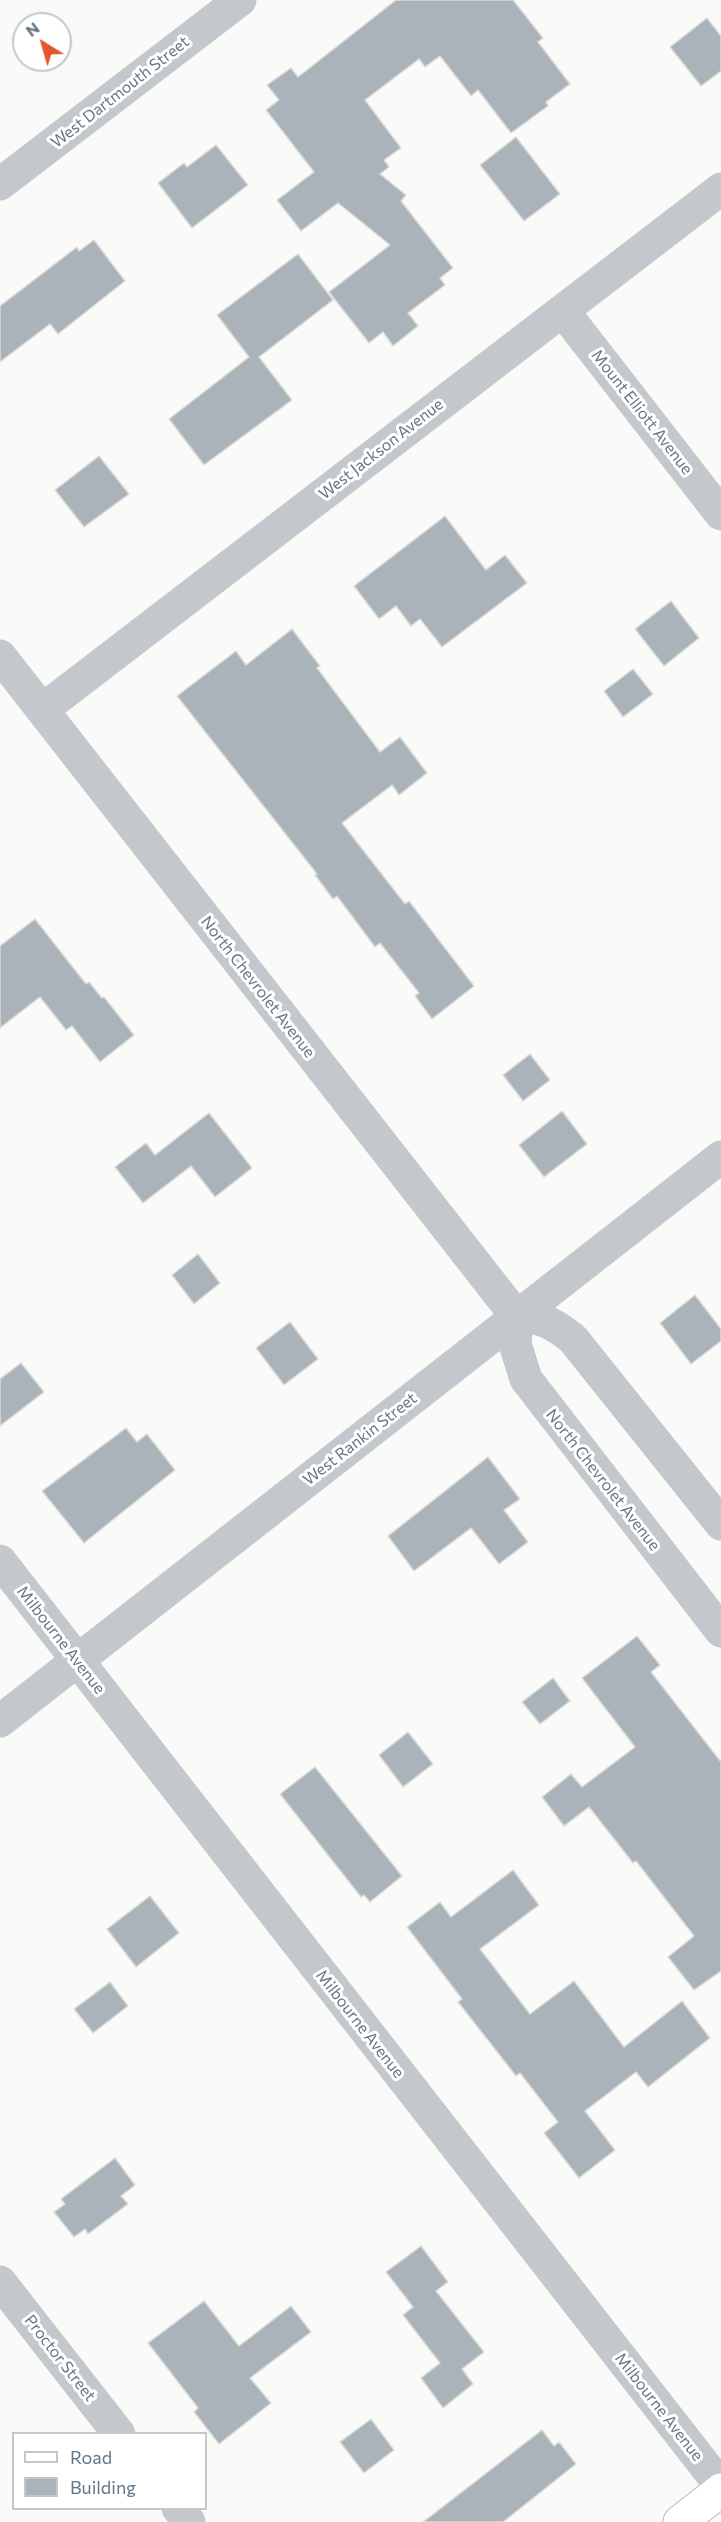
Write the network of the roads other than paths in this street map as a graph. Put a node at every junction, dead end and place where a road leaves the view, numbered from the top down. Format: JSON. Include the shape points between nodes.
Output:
{"nodes":[{"id":1,"x":240,"y":0,"type":"edge"},
{"id":2,"x":0,"y":184,"type":"edge"},
{"id":3,"x":721,"y":189,"type":"edge"},
{"id":4,"x":563,"y":311,"type":"junction"},
{"id":5,"x":721,"y":514,"type":"edge"},
{"id":6,"x":0,"y":656,"type":"edge"},
{"id":7,"x":42,"y":710,"type":"junction"},
{"id":8,"x":721,"y":1157,"type":"edge"},
{"id":9,"x":517,"y":1317,"type":"junction"},
{"id":10,"x":721,"y":1524,"type":"edge"},
{"id":11,"x":0,"y":1561,"type":"edge"},
{"id":12,"x":721,"y":1631,"type":"edge"},
{"id":13,"x":77,"y":1661,"type":"junction"},
{"id":14,"x":0,"y":1722,"type":"edge"},
{"id":15,"x":0,"y":2282,"type":"edge"},
{"id":16,"x":118,"y":2432,"type":"edge"},
{"id":17,"x":721,"y":2488,"type":"edge"},
{"id":18,"x":180,"y":2510,"type":"edge"},
{"id":19,"x":189,"y":2522,"type":"edge"},
{"id":20,"x":680,"y":2522,"type":"edge"}],
"edges":[{"from":1,"to":2,"type":"street","name":"West Dartmouth Street"},
{"from":3,"to":4,"type":"street","name":"West Jackson Avenue"},
{"from":4,"to":5,"type":"street","name":"Mount Elliott Avenue"},
{"from":4,"to":7,"type":"street","name":"West Jackson Avenue"},
{"from":6,"to":7,"type":"street","name":"North Chevrolet Avenue"},
{"from":7,"to":9,"type":"street","name":"North Chevrolet Avenue"},
{"from":8,"to":9,"type":"street","name":"West Rankin Street"},
{"from":9,"to":10,"type":"street","via":[[547,1321],[573,1339]]},
{"from":9,"to":12,"type":"street","name":"North Chevrolet Avenue","via":[[515,1344],[526,1379]]},
{"from":9,"to":13,"type":"street","name":"West Rankin Street"},
{"from":11,"to":13,"type":"street","name":"Milbourne Avenue"},
{"from":13,"to":14,"type":"street","name":"West Rankin Street"},
{"from":13,"to":17,"type":"street","name":"Milbourne Avenue"},
{"from":15,"to":16,"type":"street","name":"Proctor Street"},
{"from":17,"to":20,"type":"street"},
{"from":18,"to":19,"type":"street"}]}
